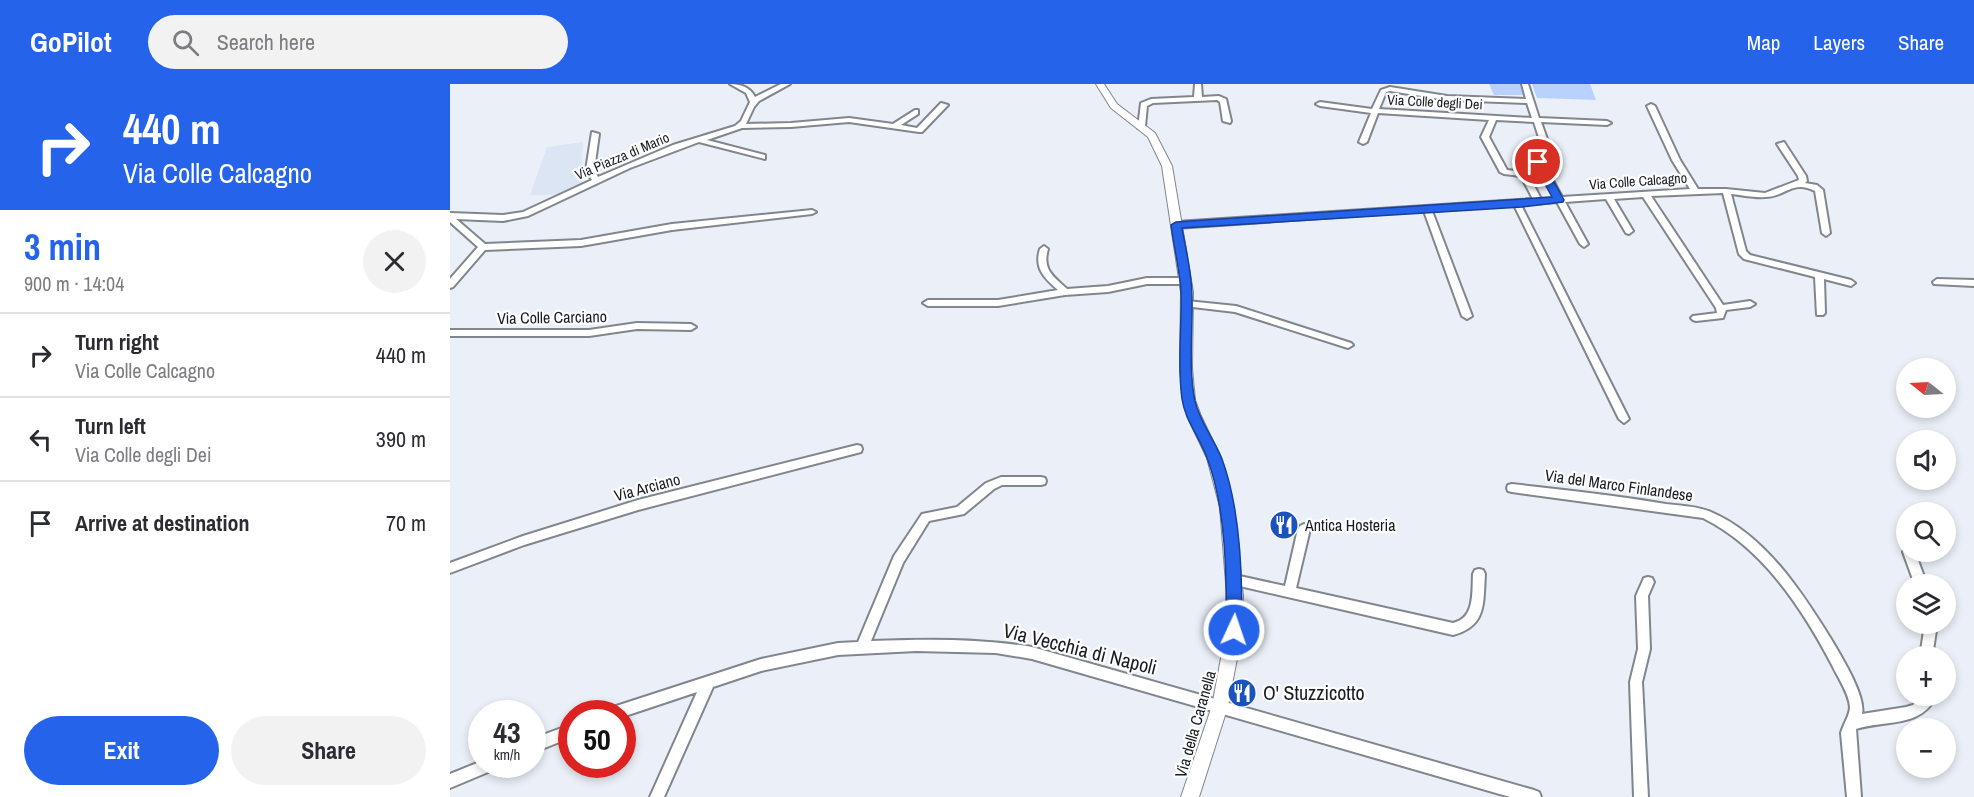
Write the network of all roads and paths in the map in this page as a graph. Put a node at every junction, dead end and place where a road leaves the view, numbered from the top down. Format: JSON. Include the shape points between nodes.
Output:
{"nodes":[{"id":1,"x":733,"y":84,"type":"edge"},
{"id":2,"x":788,"y":84,"type":"edge"},
{"id":3,"x":1100,"y":84,"type":"edge"},
{"id":4,"x":1198,"y":84,"type":"edge"},
{"id":5,"x":1525,"y":84,"type":"edge"},
{"id":6,"x":1198,"y":99,"type":"junction"},
{"id":7,"x":1530,"y":101,"type":"junction"},
{"id":8,"x":753,"y":102,"type":"junction"},
{"id":9,"x":1320,"y":104,"type":"dead end"},
{"id":10,"x":944,"y":105,"type":"dead end"},
{"id":11,"x":1651,"y":106,"type":"dead end"},
{"id":12,"x":1375,"y":111,"type":"junction"},
{"id":13,"x":915,"y":112,"type":"dead end"},
{"id":14,"x":1493,"y":118,"type":"junction"},
{"id":15,"x":1536,"y":120,"type":"junction"},
{"id":16,"x":1227,"y":121,"type":"dead end"},
{"id":17,"x":1606,"y":123,"type":"dead end"},
{"id":18,"x":741,"y":126,"type":"junction"},
{"id":19,"x":1141,"y":126,"type":"junction"},
{"id":20,"x":893,"y":127,"type":"junction"},
{"id":21,"x":595,"y":134,"type":"dead end"},
{"id":22,"x":698,"y":140,"type":"junction"},
{"id":23,"x":1363,"y":142,"type":"dead end"},
{"id":24,"x":1781,"y":144,"type":"dead end"},
{"id":25,"x":762,"y":157,"type":"dead end"},
{"id":26,"x":1544,"y":173,"type":"junction"},
{"id":27,"x":1524,"y":174,"type":"junction"},
{"id":28,"x":596,"y":180,"type":"junction"},
{"id":29,"x":1799,"y":184,"type":"junction"},
{"id":30,"x":1695,"y":191,"type":"junction"},
{"id":31,"x":1726,"y":191,"type":"junction"},
{"id":32,"x":1645,"y":194,"type":"junction"},
{"id":33,"x":1608,"y":196,"type":"junction"},
{"id":34,"x":1559,"y":200,"type":"junction"},
{"id":35,"x":1539,"y":202,"type":"junction"},
{"id":36,"x":1517,"y":204,"type":"junction"},
{"id":37,"x":1428,"y":210,"type":"junction"},
{"id":38,"x":812,"y":212,"type":"dead end"},
{"id":39,"x":450,"y":217,"type":"edge"},
{"id":40,"x":1176,"y":225,"type":"junction"},
{"id":41,"x":1629,"y":231,"type":"dead end"},
{"id":42,"x":1826,"y":232,"type":"dead end"},
{"id":43,"x":1584,"y":244,"type":"dead end"},
{"id":44,"x":483,"y":247,"type":"junction"},
{"id":45,"x":1044,"y":249,"type":"dead end"},
{"id":46,"x":1819,"y":276,"type":"junction"},
{"id":47,"x":1185,"y":281,"type":"junction"},
{"id":48,"x":1937,"y":282,"type":"dead end"},
{"id":49,"x":1974,"y":283,"type":"edge"},
{"id":50,"x":1851,"y":284,"type":"dead end"},
{"id":51,"x":450,"y":285,"type":"edge"},
{"id":52,"x":1065,"y":292,"type":"junction"},
{"id":53,"x":928,"y":303,"type":"dead end"},
{"id":54,"x":1187,"y":304,"type":"junction"},
{"id":55,"x":1750,"y":304,"type":"dead end"},
{"id":56,"x":1721,"y":308,"type":"junction"},
{"id":57,"x":1820,"y":313,"type":"dead end"},
{"id":58,"x":1467,"y":316,"type":"dead end"},
{"id":59,"x":1696,"y":318,"type":"dead end"},
{"id":60,"x":691,"y":327,"type":"dead end"},
{"id":61,"x":450,"y":333,"type":"edge"},
{"id":62,"x":1348,"y":345,"type":"dead end"},
{"id":63,"x":1624,"y":419,"type":"dead end"},
{"id":64,"x":857,"y":449,"type":"dead end"},
{"id":65,"x":1041,"y":481,"type":"dead end"},
{"id":66,"x":1512,"y":488,"type":"dead end"},
{"id":67,"x":1304,"y":529,"type":"dead end"},
{"id":68,"x":450,"y":568,"type":"edge"},
{"id":69,"x":1479,"y":574,"type":"dead end"},
{"id":70,"x":1234,"y":580,"type":"junction"},
{"id":71,"x":1648,"y":582,"type":"dead end"},
{"id":72,"x":1289,"y":593,"type":"junction"},
{"id":73,"x":862,"y":646,"type":"junction"},
{"id":74,"x":709,"y":681,"type":"junction"},
{"id":75,"x":636,"y":706,"type":"edge"},
{"id":76,"x":1220,"y":706,"type":"junction"},
{"id":77,"x":1923,"y":706,"type":"edge"},
{"id":78,"x":1850,"y":724,"type":"junction"},
{"id":79,"x":468,"y":773,"type":"edge"},
{"id":80,"x":450,"y":781,"type":"edge"},
{"id":81,"x":657,"y":797,"type":"edge"},
{"id":82,"x":1190,"y":797,"type":"edge"},
{"id":83,"x":1534,"y":797,"type":"edge"},
{"id":84,"x":1641,"y":797,"type":"edge"},
{"id":85,"x":1854,"y":797,"type":"edge"}],
"edges":[{"from":1,"to":8,"type":"street","via":[[750,93]]},
{"from":2,"to":8,"type":"street"},
{"from":3,"to":19,"type":"main road","name":"Via della Caranella","via":[[1114,106]]},
{"from":4,"to":6,"type":"street"},
{"from":5,"to":7,"type":"street"},
{"from":6,"to":16,"type":"street","via":[[1221,98]]},
{"from":6,"to":19,"type":"street","via":[[1146,102]]},
{"from":7,"to":12,"type":"street","name":"Via Colle degli Dei","via":[[1444,98],[1388,89],[1383,91]]},
{"from":7,"to":15,"type":"street"},
{"from":8,"to":18,"type":"street"},
{"from":9,"to":12,"type":"street","name":"Via Colle degli Dei"},
{"from":10,"to":20,"type":"street","name":"Via Piazza di Mario","via":[[921,129]]},
{"from":11,"to":30,"type":"street"},
{"from":12,"to":14,"type":"street","name":"Via Colle degli Dei"},
{"from":12,"to":23,"type":"street","name":"Via Colle degli Dei"},
{"from":13,"to":20,"type":"street"},
{"from":14,"to":15,"type":"street","name":"Via Colle degli Dei"},
{"from":14,"to":27,"type":"street","name":"Via Colle degli Dei","via":[[1485,137],[1502,170]]},
{"from":15,"to":17,"type":"street","name":"Via Colle degli Dei"},
{"from":15,"to":26,"type":"street","via":[[1544,142],[1533,149]]},
{"from":18,"to":20,"type":"street","name":"Via Piazza di Mario","via":[[849,120]]},
{"from":18,"to":22,"type":"street","name":"Via Piazza di Mario"},
{"from":19,"to":40,"type":"main road","name":"Via della Caranella","via":[[1153,137],[1165,159]]},
{"from":21,"to":28,"type":"street","via":[[591,170]]},
{"from":22,"to":25,"type":"street"},
{"from":22,"to":28,"type":"street","name":"Via Piazza di Mario"},
{"from":24,"to":29,"type":"street","via":[[1803,177]]},
{"from":26,"to":27,"type":"street","name":"Via Colle degli Dei"},
{"from":26,"to":34,"type":"street"},
{"from":27,"to":35,"type":"street"},
{"from":28,"to":39,"type":"street","name":"Via Piazza di Mario","via":[[517,216]]},
{"from":29,"to":31,"type":"street","name":"Via Colle Calcagno","via":[[1766,195]]},
{"from":29,"to":42,"type":"street","via":[[1819,190]]},
{"from":30,"to":31,"type":"street","name":"Via Colle Calcagno"},
{"from":30,"to":32,"type":"street","name":"Via Colle Calcagno"},
{"from":31,"to":46,"type":"street","via":[[1745,256]]},
{"from":32,"to":33,"type":"street","name":"Via Colle Calcagno"},
{"from":32,"to":56,"type":"street"},
{"from":33,"to":34,"type":"street","name":"Via Colle Calcagno"},
{"from":33,"to":41,"type":"street"},
{"from":34,"to":35,"type":"street","name":"Via Colle Calcagno"},
{"from":34,"to":43,"type":"street"},
{"from":35,"to":36,"type":"street","name":"Via Colle Calcagno"},
{"from":36,"to":37,"type":"street","name":"Via Colle Calcagno"},
{"from":36,"to":63,"type":"street"},
{"from":37,"to":40,"type":"street","name":"Via Colle Calcagno"},
{"from":37,"to":58,"type":"street"},
{"from":38,"to":44,"type":"street","via":[[672,227],[583,243]]},
{"from":39,"to":44,"type":"street"},
{"from":40,"to":47,"type":"main road","name":"Via della Caranella"},
{"from":44,"to":51,"type":"street"},
{"from":45,"to":52,"type":"street","via":[[1041,267]]},
{"from":46,"to":50,"type":"street"},
{"from":46,"to":57,"type":"street"},
{"from":47,"to":52,"type":"street","via":[[1153,280],[1104,290]]},
{"from":47,"to":54,"type":"main road","name":"Via della Caranella"},
{"from":48,"to":49,"type":"street"},
{"from":52,"to":53,"type":"street","via":[[993,304]]},
{"from":54,"to":62,"type":"street","via":[[1236,309]]},
{"from":54,"to":70,"type":"main road","name":"Via della Caranella","via":[[1188,400],[1222,485]]},
{"from":55,"to":56,"type":"street"},
{"from":56,"to":59,"type":"street","via":[[1720,316]]},
{"from":60,"to":61,"type":"street","name":"Via Colle Carciano","via":[[637,326],[590,333]]},
{"from":64,"to":68,"type":"street","name":"Via Arciano","via":[[629,508]]},
{"from":65,"to":73,"type":"street","via":[[1001,481],[960,511],[926,517],[898,560]]},
{"from":66,"to":78,"type":"street","name":"Via del Marco Finlandese","via":[[1701,513],[1734,531],[1778,574],[1824,638],[1855,700],[1857,711]]},
{"from":67,"to":72,"type":"street"},
{"from":69,"to":72,"type":"street","via":[[1475,616],[1457,629]]},
{"from":70,"to":72,"type":"street"},
{"from":70,"to":76,"type":"main road","name":"Via della Caranella","via":[[1233,637]]},
{"from":71,"to":84,"type":"street","via":[[1642,596],[1644,649],[1636,682]]},
{"from":73,"to":74,"type":"street","name":"Via Vecchia di Napoli","via":[[788,658]]},
{"from":73,"to":76,"type":"street","name":"Via Vecchia di Napoli","via":[[1010,649]]},
{"from":74,"to":75,"type":"street","name":"Via Vecchia di Napoli"},
{"from":74,"to":81,"type":"street"},
{"from":76,"to":82,"type":"main road","name":"Via della Caranella"},
{"from":76,"to":83,"type":"street","name":"Via Vecchia di Napoli"},
{"from":77,"to":78,"type":"street"},
{"from":78,"to":85,"type":"street","name":"Via del Marco Finlandese"},
{"from":79,"to":80,"type":"street"}]}
